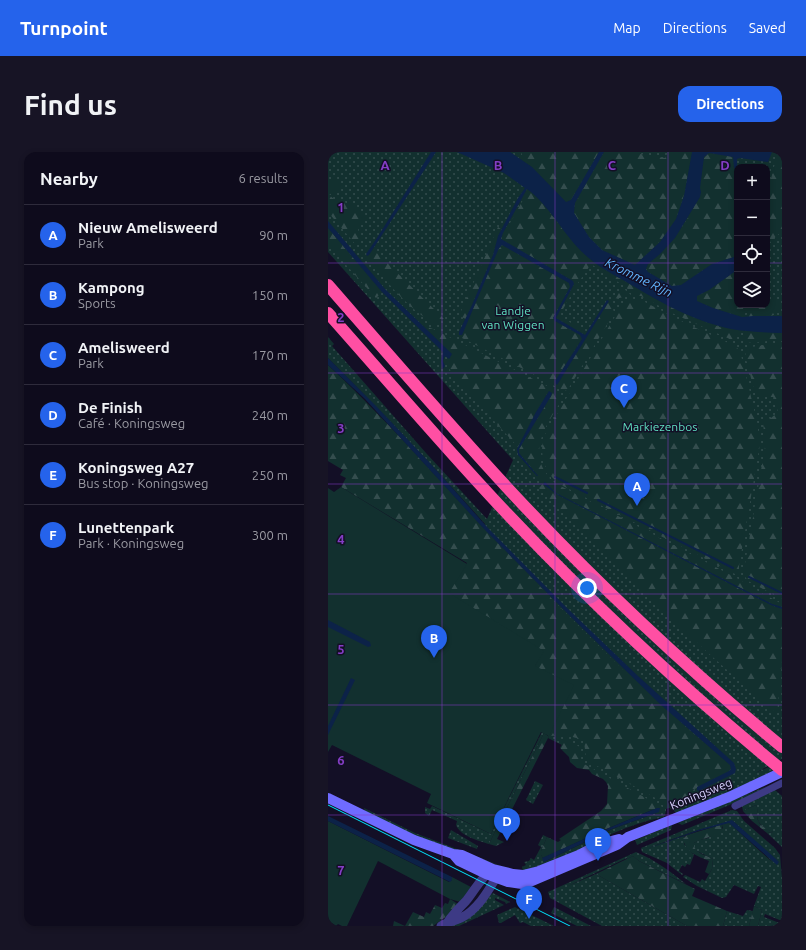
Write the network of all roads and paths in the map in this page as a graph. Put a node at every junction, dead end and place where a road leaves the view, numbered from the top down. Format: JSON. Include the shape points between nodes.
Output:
{"nodes":[{"id":1,"x":328,"y":285,"type":"edge"},
{"id":2,"x":328,"y":313,"type":"edge"},
{"id":3,"x":782,"y":748,"type":"edge"},
{"id":4,"x":782,"y":771,"type":"edge"},
{"id":5,"x":782,"y":783,"type":"edge"},
{"id":6,"x":328,"y":798,"type":"edge"},
{"id":7,"x":735,"y":806,"type":"dead end"},
{"id":8,"x":491,"y":873,"type":"junction"},
{"id":9,"x":444,"y":924,"type":"edge"}],
"edges":[{"from":1,"to":3,"type":"highway","via":[[478,456],[562,545],[666,646]]},
{"from":2,"to":4,"type":"highway","via":[[460,462],[545,553],[660,664]]},
{"from":4,"to":8,"type":"main road","name":"Koningsweg","via":[[729,798],[628,837],[617,845],[522,884],[508,882]]},
{"from":5,"to":7,"type":"street","name":"Koningsweg"},
{"from":6,"to":8,"type":"main road","name":"Koningsweg","via":[[404,835],[452,854],[462,855]]},
{"from":8,"to":9,"type":"street","via":[[485,895],[460,918]]}]}
